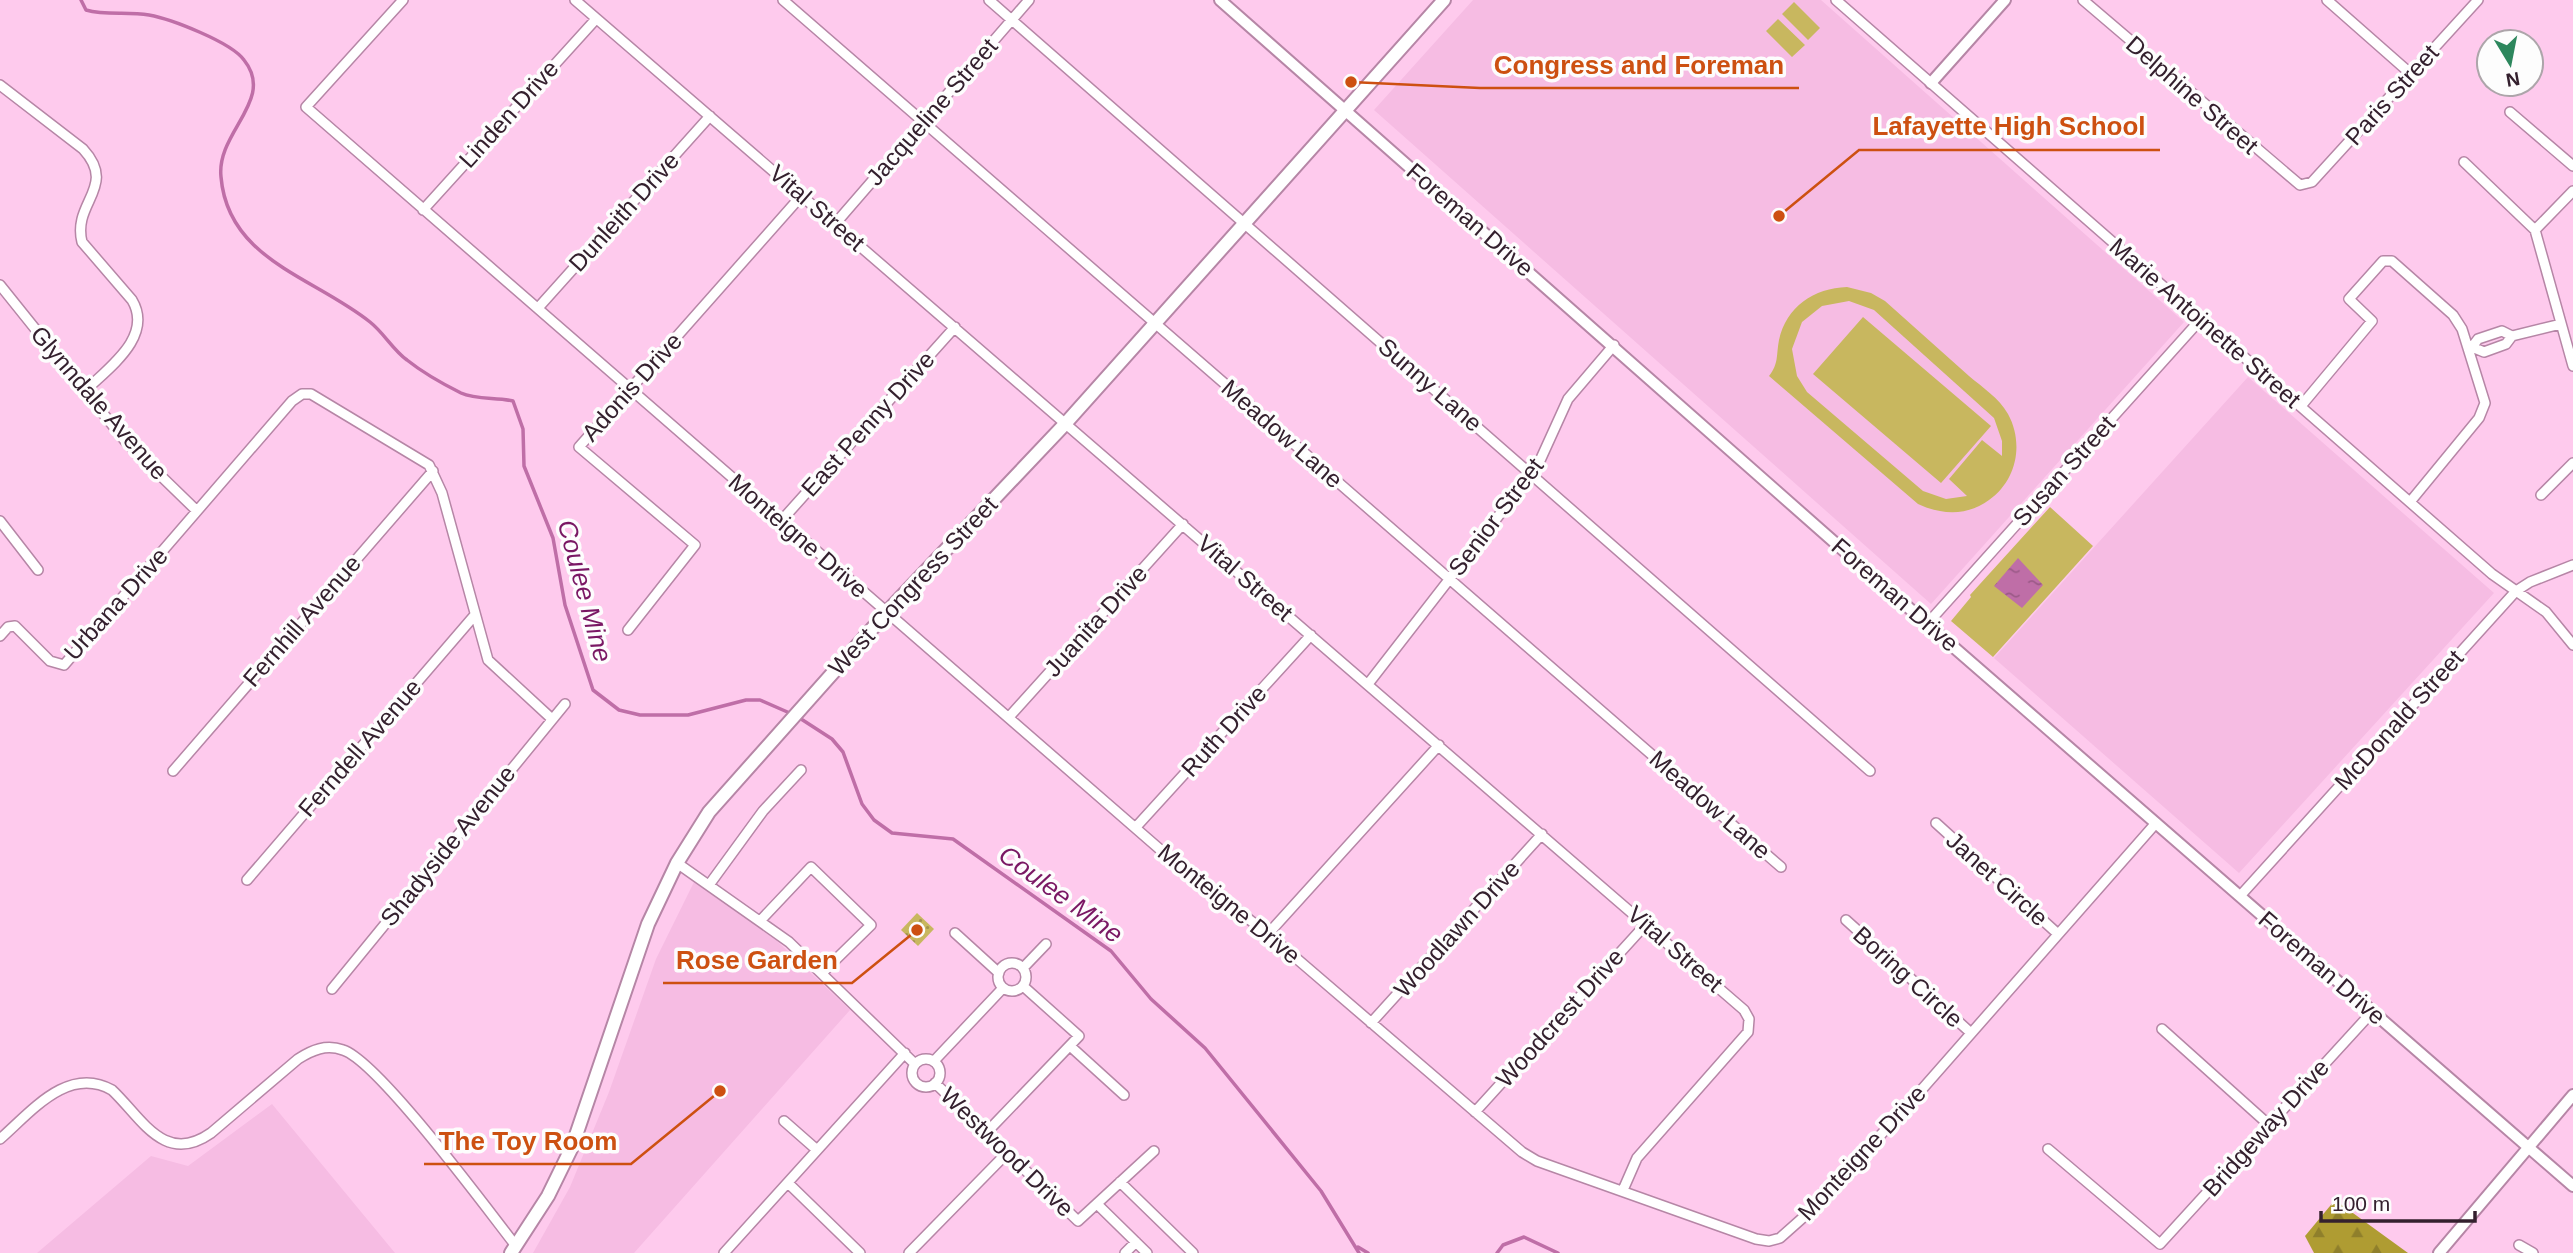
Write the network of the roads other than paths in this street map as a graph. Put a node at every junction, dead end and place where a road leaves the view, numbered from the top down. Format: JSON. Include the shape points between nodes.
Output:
{"nodes":[{"id":1,"x":403,"y":0,"type":"edge"},
{"id":2,"x":575,"y":0,"type":"edge"},
{"id":3,"x":783,"y":0,"type":"edge"},
{"id":4,"x":989,"y":0,"type":"edge"},
{"id":5,"x":1029,"y":0,"type":"edge"},
{"id":6,"x":1220,"y":0,"type":"edge"},
{"id":7,"x":1444,"y":0,"type":"edge"},
{"id":8,"x":1836,"y":0,"type":"edge"},
{"id":9,"x":2005,"y":0,"type":"edge"},
{"id":10,"x":2083,"y":0,"type":"edge"},
{"id":11,"x":2327,"y":0,"type":"edge"},
{"id":12,"x":2478,"y":0,"type":"edge"},
{"id":13,"x":596,"y":19,"type":"junction"},
{"id":14,"x":1012,"y":20,"type":"junction"},
{"id":15,"x":2411,"y":74,"type":"junction"},
{"id":16,"x":1931,"y":83,"type":"junction"},
{"id":17,"x":0,"y":85,"type":"edge"},
{"id":18,"x":1343,"y":110,"type":"junction"},
{"id":19,"x":2510,"y":112,"type":"dead end"},
{"id":20,"x":710,"y":116,"type":"junction"},
{"id":21,"x":923,"y":121,"type":"junction"},
{"id":22,"x":2464,"y":162,"type":"dead end"},
{"id":23,"x":2573,"y":166,"type":"edge"},
{"id":24,"x":2304,"y":185,"type":"joint"},
{"id":25,"x":2573,"y":191,"type":"edge"},
{"id":26,"x":802,"y":195,"type":"junction"},
{"id":27,"x":423,"y":210,"type":"junction"},
{"id":28,"x":1246,"y":223,"type":"junction"},
{"id":29,"x":835,"y":224,"type":"junction"},
{"id":30,"x":2535,"y":230,"type":"junction"},
{"id":31,"x":0,"y":285,"type":"edge"},
{"id":32,"x":538,"y":308,"type":"junction"},
{"id":33,"x":2201,"y":319,"type":"junction"},
{"id":34,"x":1155,"y":324,"type":"junction"},
{"id":35,"x":2561,"y":324,"type":"junction"},
{"id":36,"x":955,"y":327,"type":"junction"},
{"id":37,"x":1614,"y":345,"type":"junction"},
{"id":38,"x":2470,"y":348,"type":"junction"},
{"id":39,"x":2573,"y":366,"type":"edge"},
{"id":40,"x":630,"y":388,"type":"junction"},
{"id":41,"x":85,"y":391,"type":"junction"},
{"id":42,"x":2301,"y":406,"type":"junction"},
{"id":43,"x":1065,"y":424,"type":"junction"},
{"id":44,"x":2573,"y":463,"type":"edge"},
{"id":45,"x":433,"y":471,"type":"junction"},
{"id":46,"x":1531,"y":473,"type":"junction"},
{"id":47,"x":2541,"y":495,"type":"dead end"},
{"id":48,"x":2410,"y":502,"type":"junction"},
{"id":49,"x":197,"y":511,"type":"junction"},
{"id":50,"x":0,"y":521,"type":"edge"},
{"id":51,"x":781,"y":521,"type":"junction"},
{"id":52,"x":1183,"y":524,"type":"junction"},
{"id":53,"x":2573,"y":565,"type":"edge"},
{"id":54,"x":38,"y":570,"type":"dead end"},
{"id":55,"x":1450,"y":579,"type":"junction"},
{"id":56,"x":2516,"y":591,"type":"junction"},
{"id":57,"x":887,"y":612,"type":"junction"},
{"id":58,"x":474,"y":616,"type":"junction"},
{"id":59,"x":1927,"y":624,"type":"junction"},
{"id":60,"x":628,"y":630,"type":"dead end"},
{"id":61,"x":1311,"y":635,"type":"junction"},
{"id":62,"x":0,"y":636,"type":"edge"},
{"id":63,"x":2573,"y":645,"type":"edge"},
{"id":64,"x":1368,"y":684,"type":"junction"},
{"id":65,"x":565,"y":704,"type":"dead end"},
{"id":66,"x":1009,"y":717,"type":"junction"},
{"id":67,"x":552,"y":719,"type":"junction"},
{"id":68,"x":1438,"y":745,"type":"junction"},
{"id":69,"x":801,"y":770,"type":"dead end"},
{"id":70,"x":173,"y":771,"type":"dead end"},
{"id":71,"x":1870,"y":771,"type":"dead end"},
{"id":72,"x":1936,"y":823,"type":"dead end"},
{"id":73,"x":2156,"y":823,"type":"junction"},
{"id":74,"x":1136,"y":827,"type":"junction"},
{"id":75,"x":1542,"y":834,"type":"junction"},
{"id":76,"x":677,"y":863,"type":"junction"},
{"id":77,"x":1781,"y":867,"type":"dead end"},
{"id":78,"x":247,"y":880,"type":"dead end"},
{"id":79,"x":709,"y":885,"type":"junction"},
{"id":80,"x":2240,"y":896,"type":"junction"},
{"id":81,"x":1846,"y":920,"type":"dead end"},
{"id":82,"x":760,"y":921,"type":"junction"},
{"id":83,"x":1646,"y":924,"type":"junction"},
{"id":84,"x":955,"y":933,"type":"dead end"},
{"id":85,"x":1268,"y":934,"type":"junction"},
{"id":86,"x":2059,"y":934,"type":"junction"},
{"id":87,"x":1046,"y":944,"type":"dead end"},
{"id":88,"x":1023,"y":968,"type":"junction"},
{"id":89,"x":822,"y":973,"type":"junction"},
{"id":90,"x":999,"y":973,"type":"junction"},
{"id":91,"x":1023,"y":986,"type":"junction"},
{"id":92,"x":1003,"y":988,"type":"junction"},
{"id":93,"x":332,"y":989,"type":"dead end"},
{"id":94,"x":2372,"y":1012,"type":"junction"},
{"id":95,"x":1371,"y":1023,"type":"junction"},
{"id":96,"x":2162,"y":1029,"type":"dead end"},
{"id":97,"x":1971,"y":1033,"type":"junction"},
{"id":98,"x":1070,"y":1046,"type":"junction"},
{"id":99,"x":905,"y":1054,"type":"junction"},
{"id":100,"x":934,"y":1061,"type":"junction"},
{"id":101,"x":915,"y":1064,"type":"junction"},
{"id":102,"x":935,"y":1083,"type":"junction"},
{"id":103,"x":1124,"y":1095,"type":"dead end"},
{"id":104,"x":2573,"y":1095,"type":"edge"},
{"id":105,"x":1475,"y":1112,"type":"junction"},
{"id":106,"x":784,"y":1121,"type":"dead end"},
{"id":107,"x":2269,"y":1124,"type":"junction"},
{"id":108,"x":986,"y":1133,"type":"junction"},
{"id":109,"x":0,"y":1139,"type":"edge"},
{"id":110,"x":2529,"y":1148,"type":"junction"},
{"id":111,"x":2048,"y":1149,"type":"dead end"},
{"id":112,"x":817,"y":1150,"type":"junction"},
{"id":113,"x":1154,"y":1151,"type":"dead end"},
{"id":114,"x":1007,"y":1153,"type":"junction"},
{"id":115,"x":1120,"y":1182,"type":"junction"},
{"id":116,"x":788,"y":1183,"type":"junction"},
{"id":117,"x":2573,"y":1186,"type":"edge"},
{"id":118,"x":1623,"y":1190,"type":"junction"},
{"id":119,"x":1097,"y":1204,"type":"junction"},
{"id":120,"x":1136,"y":1242,"type":"junction"},
{"id":121,"x":2519,"y":1245,"type":"dead end"},
{"id":122,"x":514,"y":1249,"type":"edge"},
{"id":123,"x":724,"y":1253,"type":"edge"},
{"id":124,"x":860,"y":1253,"type":"edge"},
{"id":125,"x":909,"y":1253,"type":"edge"},
{"id":126,"x":1125,"y":1253,"type":"edge"},
{"id":127,"x":1147,"y":1253,"type":"edge"},
{"id":128,"x":1193,"y":1253,"type":"edge"},
{"id":129,"x":2439,"y":1253,"type":"edge"},
{"id":130,"x":2533,"y":1253,"type":"edge"}],
"edges":[{"from":1,"to":27,"type":"street","name":"Monteigne Drive","via":[[306,107]]},
{"from":2,"to":13,"type":"street","name":"Vital Street"},
{"from":3,"to":21,"type":"street","name":"Meadow Lane"},
{"from":4,"to":14,"type":"street","name":"Sunny Lane"},
{"from":5,"to":14,"type":"street","name":"Jacqueline Street"},
{"from":6,"to":18,"type":"street","name":"Foreman Drive"},
{"from":7,"to":18,"type":"main road","name":"West Congress Street"},
{"from":8,"to":16,"type":"street","name":"Marie Antoinette Street"},
{"from":9,"to":16,"type":"street"},
{"from":10,"to":24,"type":"street","name":"Delphine Street","via":[[2294,183]]},
{"from":11,"to":15,"type":"street"},
{"from":12,"to":15,"type":"street","name":"Paris Street"},
{"from":13,"to":20,"type":"street","name":"Vital Street"},
{"from":13,"to":27,"type":"street","name":"Linden Drive"},
{"from":14,"to":21,"type":"street","name":"Jacqueline Street"},
{"from":14,"to":28,"type":"street","name":"Sunny Lane"},
{"from":15,"to":24,"type":"street","name":"Paris Street","via":[[2312,182]]},
{"from":16,"to":33,"type":"street","name":"Marie Antoinette Street"},
{"from":17,"to":41,"type":"street","via":[[94,161],[98,177],[80,237],[138,311],[138,326],[130,344]]},
{"from":18,"to":28,"type":"main road","name":"West Congress Street"},
{"from":18,"to":37,"type":"street","name":"Foreman Drive"},
{"from":19,"to":23,"type":"street"},
{"from":20,"to":26,"type":"street","name":"Vital Street"},
{"from":20,"to":32,"type":"street","name":"Dunleith Drive"},
{"from":21,"to":29,"type":"street","name":"Jacqueline Street"},
{"from":21,"to":34,"type":"street","name":"Meadow Lane"},
{"from":22,"to":30,"type":"street"},
{"from":25,"to":30,"type":"street"},
{"from":26,"to":29,"type":"street","name":"Vital Street"},
{"from":26,"to":40,"type":"street","name":"Adonis Drive"},
{"from":27,"to":32,"type":"street","name":"Monteigne Drive"},
{"from":28,"to":34,"type":"main road","name":"West Congress Street"},
{"from":28,"to":46,"type":"street","name":"Sunny Lane"},
{"from":29,"to":36,"type":"street","name":"Vital Street"},
{"from":30,"to":35,"type":"street"},
{"from":31,"to":41,"type":"street","name":"Glynndale Avenue"},
{"from":32,"to":40,"type":"street","name":"Monteigne Drive"},
{"from":33,"to":42,"type":"street","name":"Marie Antoinette Street"},
{"from":33,"to":59,"type":"street","name":"Susan Street"},
{"from":34,"to":43,"type":"main road","name":"West Congress Street"},
{"from":34,"to":55,"type":"street","name":"Meadow Lane"},
{"from":35,"to":38,"type":"street","via":[[2512,337],[2502,331],[2478,339]]},
{"from":35,"to":39,"type":"street"},
{"from":36,"to":43,"type":"street","name":"Vital Street"},
{"from":36,"to":51,"type":"street","name":"East Penny Drive"},
{"from":37,"to":46,"type":"street","name":"Senior Street","via":[[1567,399]]},
{"from":37,"to":59,"type":"street","name":"Foreman Drive"},
{"from":38,"to":42,"type":"street","via":[[2454,315],[2392,261],[2383,261],[2348,299],[2372,321]]},
{"from":38,"to":48,"type":"street","via":[[2485,403],[2479,418]]},
{"from":40,"to":51,"type":"street","name":"Monteigne Drive"},
{"from":40,"to":60,"type":"street","name":"Adonis Drive","via":[[579,447],[695,545]]},
{"from":41,"to":49,"type":"street","name":"Glynndale Avenue","via":[[135,452]]},
{"from":42,"to":48,"type":"street","name":"Marie Antoinette Street"},
{"from":43,"to":52,"type":"street","name":"Vital Street"},
{"from":43,"to":57,"type":"main road","name":"West Congress Street"},
{"from":44,"to":47,"type":"street"},
{"from":45,"to":49,"type":"street","via":[[423,459],[317,396],[302,394]]},
{"from":45,"to":58,"type":"street"},
{"from":45,"to":70,"type":"street","name":"Fernhill Avenue"},
{"from":46,"to":55,"type":"street","name":"Senior Street"},
{"from":46,"to":71,"type":"street","name":"Sunny Lane"},
{"from":48,"to":56,"type":"street","name":"Marie Antoinette Street"},
{"from":49,"to":62,"type":"street","name":"Urbana Drive","via":[[68,662],[59,666],[50,661],[15,626]]},
{"from":50,"to":54,"type":"street"},
{"from":51,"to":57,"type":"street","name":"Monteigne Drive"},
{"from":52,"to":61,"type":"street","name":"Vital Street"},
{"from":52,"to":66,"type":"street","name":"Juanita Drive"},
{"from":53,"to":56,"type":"street","name":"McDonald Street"},
{"from":55,"to":64,"type":"street","name":"Senior Street"},
{"from":55,"to":77,"type":"street","name":"Meadow Lane"},
{"from":56,"to":63,"type":"street","name":"Marie Antoinette Street","via":[[2546,612]]},
{"from":56,"to":80,"type":"street","name":"McDonald Street"},
{"from":57,"to":66,"type":"street","name":"Monteigne Drive"},
{"from":57,"to":76,"type":"main road","name":"West Congress Street","via":[[718,802]]},
{"from":58,"to":67,"type":"street","via":[[494,668]]},
{"from":58,"to":78,"type":"street","name":"Ferndell Avenue"},
{"from":59,"to":73,"type":"street","name":"Foreman Drive"},
{"from":61,"to":64,"type":"street","name":"Vital Street"},
{"from":61,"to":74,"type":"street","name":"Ruth Drive"},
{"from":64,"to":68,"type":"street","name":"Vital Street"},
{"from":65,"to":67,"type":"street","name":"Shadyside Avenue"},
{"from":66,"to":74,"type":"street","name":"Monteigne Drive"},
{"from":67,"to":93,"type":"street","name":"Shadyside Avenue"},
{"from":68,"to":75,"type":"street","name":"Vital Street"},
{"from":68,"to":85,"type":"street"},
{"from":69,"to":79,"type":"street","via":[[763,811]]},
{"from":72,"to":86,"type":"street","name":"Janet Circle"},
{"from":73,"to":80,"type":"street","name":"Foreman Drive"},
{"from":73,"to":86,"type":"street","name":"Monteigne Drive"},
{"from":74,"to":85,"type":"street","name":"Monteigne Drive"},
{"from":75,"to":83,"type":"street","name":"Vital Street"},
{"from":75,"to":95,"type":"street","name":"Woodlawn Drive"},
{"from":76,"to":79,"type":"street"},
{"from":76,"to":122,"type":"main road","name":"West Congress Street","via":[[639,947],[572,1147]]},
{"from":79,"to":82,"type":"street"},
{"from":80,"to":94,"type":"street","name":"Foreman Drive"},
{"from":81,"to":97,"type":"street","name":"Boring Circle"},
{"from":82,"to":89,"type":"street"},
{"from":82,"to":89,"type":"street","via":[[811,867],[871,925]]},
{"from":83,"to":105,"type":"street","name":"Woodcrest Drive"},
{"from":83,"to":118,"type":"street","name":"Vital Street","via":[[1744,1010],[1749,1026],[1746,1035],[1637,1158]]},
{"from":84,"to":90,"type":"street"},
{"from":85,"to":95,"type":"street","name":"Monteigne Drive"},
{"from":86,"to":97,"type":"street","name":"Monteigne Drive"},
{"from":87,"to":88,"type":"street"},
{"from":88,"to":90,"type":"street","via":[[1009,963]]},
{"from":88,"to":91,"type":"street","via":[[1027,976]]},
{"from":89,"to":99,"type":"street"},
{"from":90,"to":92,"type":"street"},
{"from":91,"to":92,"type":"street","via":[[1013,992]]},
{"from":91,"to":98,"type":"street","via":[[1079,1036]]},
{"from":92,"to":100,"type":"street"},
{"from":94,"to":107,"type":"street","name":"Bridgeway Drive"},
{"from":94,"to":110,"type":"street","name":"Foreman Drive"},
{"from":95,"to":105,"type":"street","name":"Monteigne Drive"},
{"from":96,"to":107,"type":"street"},
{"from":97,"to":118,"type":"street","name":"Monteigne Drive","via":[[1817,1204],[1780,1238],[1756,1239]]},
{"from":98,"to":103,"type":"street"},
{"from":98,"to":108,"type":"street"},
{"from":99,"to":101,"type":"street"},
{"from":99,"to":112,"type":"street"},
{"from":100,"to":101,"type":"street","via":[[923,1059]]},
{"from":100,"to":102,"type":"street","via":[[940,1071]]},
{"from":101,"to":102,"type":"street","via":[[911,1073],[915,1082],[922,1086]]},
{"from":102,"to":108,"type":"street","name":"Westwood Drive"},
{"from":104,"to":110,"type":"street"},
{"from":105,"to":118,"type":"street","name":"Monteigne Drive","via":[[1537,1161]]},
{"from":106,"to":112,"type":"street"},
{"from":107,"to":111,"type":"street","name":"Bridgeway Drive","via":[[2160,1244]]},
{"from":108,"to":114,"type":"street","name":"Westwood Drive"},
{"from":109,"to":122,"type":"street","via":[[54,1093],[80,1082],[112,1090],[159,1139],[194,1142],[211,1133],[298,1059],[314,1050],[335,1048],[358,1058],[388,1088]]},
{"from":110,"to":117,"type":"street","name":"Foreman Drive"},
{"from":110,"to":129,"type":"street"},
{"from":112,"to":116,"type":"street"},
{"from":113,"to":115,"type":"street"},
{"from":114,"to":119,"type":"street","name":"Westwood Drive","via":[[1079,1221]]},
{"from":114,"to":125,"type":"street"},
{"from":115,"to":119,"type":"street"},
{"from":115,"to":128,"type":"street"},
{"from":116,"to":123,"type":"street"},
{"from":116,"to":124,"type":"street"},
{"from":119,"to":120,"type":"street"},
{"from":120,"to":126,"type":"street"},
{"from":120,"to":127,"type":"street"},
{"from":121,"to":130,"type":"street"}]}
